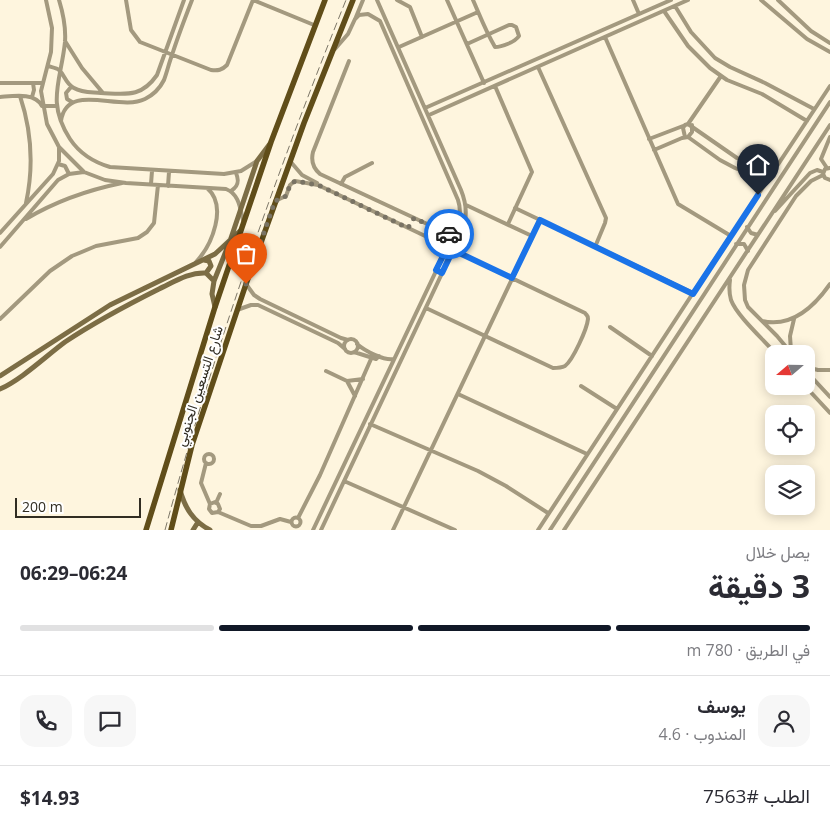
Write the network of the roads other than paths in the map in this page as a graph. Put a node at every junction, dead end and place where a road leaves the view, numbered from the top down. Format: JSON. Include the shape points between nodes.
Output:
{"nodes":[{"id":1,"x":46,"y":0,"type":"edge"},
{"id":2,"x":59,"y":0,"type":"edge"},
{"id":3,"x":126,"y":0,"type":"edge"},
{"id":4,"x":192,"y":0,"type":"edge"},
{"id":5,"x":253,"y":0,"type":"edge"},
{"id":6,"x":325,"y":0,"type":"edge"},
{"id":7,"x":354,"y":0,"type":"edge"},
{"id":8,"x":363,"y":0,"type":"edge"},
{"id":9,"x":377,"y":0,"type":"edge"},
{"id":10,"x":397,"y":0,"type":"edge"},
{"id":11,"x":447,"y":0,"type":"edge"},
{"id":12,"x":473,"y":0,"type":"edge"},
{"id":13,"x":633,"y":0,"type":"edge"},
{"id":14,"x":657,"y":0,"type":"edge"},
{"id":15,"x":671,"y":0,"type":"edge"},
{"id":16,"x":688,"y":0,"type":"edge"},
{"id":17,"x":761,"y":0,"type":"edge"},
{"id":18,"x":778,"y":0,"type":"edge"},
{"id":19,"x":182,"y":2,"type":"edge"},
{"id":20,"x":660,"y":5,"type":"junction"},
{"id":21,"x":675,"y":6,"type":"junction"},
{"id":22,"x":190,"y":8,"type":"junction"},
{"id":23,"x":788,"y":8,"type":"junction"},
{"id":24,"x":664,"y":10,"type":"junction"},
{"id":25,"x":478,"y":12,"type":"junction"},
{"id":26,"x":639,"y":14,"type":"junction"},
{"id":27,"x":781,"y":16,"type":"junction"},
{"id":28,"x":355,"y":19,"type":"junction"},
{"id":29,"x":457,"y":21,"type":"junction"},
{"id":30,"x":618,"y":23,"type":"junction"},
{"id":31,"x":314,"y":25,"type":"junction"},
{"id":32,"x":389,"y":26,"type":"junction"},
{"id":33,"x":383,"y":28,"type":"junction"},
{"id":34,"x":621,"y":30,"type":"junction"},
{"id":35,"x":489,"y":34,"type":"junction"},
{"id":36,"x":422,"y":37,"type":"junction"},
{"id":37,"x":605,"y":37,"type":"junction"},
{"id":38,"x":65,"y":41,"type":"junction"},
{"id":39,"x":699,"y":41,"type":"junction"},
{"id":40,"x":830,"y":43,"type":"edge"},
{"id":41,"x":467,"y":44,"type":"junction"},
{"id":42,"x":399,"y":47,"type":"junction"},
{"id":43,"x":335,"y":49,"type":"junction"},
{"id":44,"x":690,"y":49,"type":"junction"},
{"id":45,"x":830,"y":52,"type":"edge"},
{"id":46,"x":165,"y":53,"type":"junction"},
{"id":47,"x":172,"y":55,"type":"junction"},
{"id":48,"x":349,"y":61,"type":"dead end"},
{"id":49,"x":48,"y":66,"type":"junction"},
{"id":50,"x":538,"y":67,"type":"junction"},
{"id":51,"x":516,"y":69,"type":"junction"},
{"id":52,"x":60,"y":70,"type":"junction"},
{"id":53,"x":519,"y":75,"type":"junction"},
{"id":54,"x":721,"y":76,"type":"junction"},
{"id":55,"x":32,"y":82,"type":"junction"},
{"id":56,"x":42,"y":82,"type":"junction"},
{"id":57,"x":0,"y":83,"type":"edge"},
{"id":58,"x":484,"y":83,"type":"junction"},
{"id":59,"x":495,"y":86,"type":"junction"},
{"id":60,"x":830,"y":86,"type":"edge"},
{"id":61,"x":71,"y":87,"type":"junction"},
{"id":62,"x":103,"y":93,"type":"junction"},
{"id":63,"x":20,"y":96,"type":"junction"},
{"id":64,"x":0,"y":97,"type":"edge"},
{"id":65,"x":32,"y":97,"type":"junction"},
{"id":66,"x":442,"y":101,"type":"junction"},
{"id":67,"x":72,"y":102,"type":"junction"},
{"id":68,"x":830,"y":102,"type":"edge"},
{"id":69,"x":42,"y":106,"type":"junction"},
{"id":70,"x":56,"y":106,"type":"junction"},
{"id":71,"x":425,"y":108,"type":"junction"},
{"id":72,"x":445,"y":108,"type":"junction"},
{"id":73,"x":814,"y":109,"type":"junction"},
{"id":74,"x":429,"y":115,"type":"junction"},
{"id":75,"x":807,"y":121,"type":"junction"},
{"id":76,"x":61,"y":123,"type":"junction"},
{"id":77,"x":690,"y":125,"type":"junction"},
{"id":78,"x":830,"y":125,"type":"edge"},
{"id":79,"x":683,"y":126,"type":"junction"},
{"id":80,"x":830,"y":136,"type":"edge"},
{"id":81,"x":687,"y":137,"type":"junction"},
{"id":82,"x":649,"y":139,"type":"junction"},
{"id":83,"x":271,"y":142,"type":"junction"},
{"id":84,"x":58,"y":147,"type":"junction"},
{"id":85,"x":654,"y":150,"type":"junction"},
{"id":86,"x":257,"y":161,"type":"junction"},
{"id":87,"x":290,"y":161,"type":"junction"},
{"id":88,"x":372,"y":163,"type":"dead end"},
{"id":89,"x":58,"y":164,"type":"junction"},
{"id":90,"x":451,"y":166,"type":"junction"},
{"id":91,"x":444,"y":169,"type":"junction"},
{"id":92,"x":774,"y":170,"type":"junction"},
{"id":93,"x":152,"y":171,"type":"junction"},
{"id":94,"x":826,"y":171,"type":"edge"},
{"id":95,"x":84,"y":172,"type":"junction"},
{"id":96,"x":168,"y":172,"type":"junction"},
{"id":97,"x":236,"y":173,"type":"junction"},
{"id":98,"x":69,"y":174,"type":"junction"},
{"id":99,"x":829,"y":180,"type":"edge"},
{"id":100,"x":767,"y":181,"type":"junction"},
{"id":101,"x":126,"y":183,"type":"junction"},
{"id":102,"x":151,"y":184,"type":"junction"},
{"id":103,"x":341,"y":184,"type":"junction"},
{"id":104,"x":158,"y":185,"type":"junction"},
{"id":105,"x":318,"y":185,"type":"junction"},
{"id":106,"x":168,"y":186,"type":"junction"},
{"id":107,"x":207,"y":188,"type":"junction"},
{"id":108,"x":231,"y":191,"type":"junction"},
{"id":109,"x":275,"y":201,"type":"junction"},
{"id":110,"x":26,"y":203,"type":"junction"},
{"id":111,"x":466,"y":206,"type":"junction"},
{"id":112,"x":515,"y":208,"type":"junction"},
{"id":113,"x":241,"y":210,"type":"junction"},
{"id":114,"x":773,"y":212,"type":"junction"},
{"id":115,"x":414,"y":218,"type":"junction"},
{"id":116,"x":540,"y":220,"type":"junction"},
{"id":117,"x":22,"y":221,"type":"junction"},
{"id":118,"x":508,"y":224,"type":"junction"},
{"id":119,"x":243,"y":226,"type":"junction"},
{"id":120,"x":748,"y":227,"type":"junction"},
{"id":121,"x":408,"y":228,"type":"junction"},
{"id":122,"x":0,"y":233,"type":"edge"},
{"id":123,"x":759,"y":234,"type":"junction"},
{"id":124,"x":453,"y":236,"type":"junction"},
{"id":125,"x":532,"y":236,"type":"junction"},
{"id":126,"x":731,"y":236,"type":"junction"},
{"id":127,"x":230,"y":241,"type":"junction"},
{"id":128,"x":736,"y":244,"type":"junction"},
{"id":129,"x":444,"y":245,"type":"dead end"},
{"id":130,"x":595,"y":246,"type":"junction"},
{"id":131,"x":0,"y":247,"type":"edge"},
{"id":132,"x":453,"y":250,"type":"junction"},
{"id":133,"x":748,"y":251,"type":"junction"},
{"id":134,"x":204,"y":260,"type":"junction"},
{"id":135,"x":193,"y":265,"type":"junction"},
{"id":136,"x":436,"y":270,"type":"junction"},
{"id":137,"x":206,"y":272,"type":"junction"},
{"id":138,"x":442,"y":273,"type":"junction"},
{"id":139,"x":433,"y":276,"type":"junction"},
{"id":140,"x":512,"y":278,"type":"junction"},
{"id":141,"x":439,"y":279,"type":"junction"},
{"id":142,"x":730,"y":280,"type":"junction"},
{"id":143,"x":214,"y":281,"type":"junction"},
{"id":144,"x":246,"y":284,"type":"junction"},
{"id":145,"x":830,"y":284,"type":"edge"},
{"id":146,"x":693,"y":294,"type":"junction"},
{"id":147,"x":215,"y":307,"type":"junction"},
{"id":148,"x":426,"y":308,"type":"junction"},
{"id":149,"x":237,"y":310,"type":"junction"},
{"id":150,"x":0,"y":319,"type":"edge"},
{"id":151,"x":794,"y":319,"type":"junction"},
{"id":152,"x":760,"y":321,"type":"junction"},
{"id":153,"x":610,"y":327,"type":"dead end"},
{"id":154,"x":485,"y":335,"type":"junction"},
{"id":155,"x":348,"y":340,"type":"junction"},
{"id":156,"x":357,"y":344,"type":"junction"},
{"id":157,"x":768,"y":345,"type":"edge"},
{"id":158,"x":784,"y":345,"type":"edge"},
{"id":159,"x":791,"y":345,"type":"edge"},
{"id":160,"x":345,"y":349,"type":"junction"},
{"id":161,"x":354,"y":352,"type":"junction"},
{"id":162,"x":379,"y":356,"type":"junction"},
{"id":163,"x":652,"y":356,"type":"junction"},
{"id":164,"x":372,"y":359,"type":"junction"},
{"id":165,"x":394,"y":359,"type":"junction"},
{"id":166,"x":25,"y":360,"type":"junction"},
{"id":167,"x":31,"y":368,"type":"junction"},
{"id":168,"x":815,"y":370,"type":"edge"},
{"id":169,"x":830,"y":370,"type":"edge"},
{"id":170,"x":326,"y":371,"type":"dead end"},
{"id":171,"x":0,"y":376,"type":"edge"},
{"id":172,"x":362,"y":379,"type":"junction"},
{"id":173,"x":815,"y":380,"type":"edge"},
{"id":174,"x":347,"y":381,"type":"junction"},
{"id":175,"x":581,"y":386,"type":"dead end"},
{"id":176,"x":0,"y":389,"type":"edge"},
{"id":177,"x":379,"y":390,"type":"junction"},
{"id":178,"x":386,"y":392,"type":"junction"},
{"id":179,"x":458,"y":394,"type":"junction"},
{"id":180,"x":376,"y":395,"type":"junction"},
{"id":181,"x":814,"y":395,"type":"edge"},
{"id":182,"x":355,"y":396,"type":"junction"},
{"id":183,"x":830,"y":397,"type":"edge"},
{"id":184,"x":383,"y":398,"type":"junction"},
{"id":185,"x":617,"y":409,"type":"junction"},
{"id":186,"x":830,"y":413,"type":"edge"},
{"id":187,"x":370,"y":424,"type":"junction"},
{"id":188,"x":431,"y":452,"type":"junction"},
{"id":189,"x":588,"y":454,"type":"junction"},
{"id":190,"x":206,"y":462,"type":"dead end"},
{"id":191,"x":344,"y":481,"type":"junction"},
{"id":192,"x":180,"y":489,"type":"junction"},
{"id":193,"x":220,"y":494,"type":"dead end"},
{"id":194,"x":216,"y":503,"type":"junction"},
{"id":195,"x":210,"y":504,"type":"junction"},
{"id":196,"x":404,"y":509,"type":"junction"},
{"id":197,"x":218,"y":512,"type":"junction"},
{"id":198,"x":548,"y":513,"type":"junction"},
{"id":199,"x":298,"y":518,"type":"junction"},
{"id":200,"x":198,"y":522,"type":"junction"},
{"id":201,"x":291,"y":522,"type":"junction"},
{"id":202,"x":295,"y":529,"type":"edge"},
{"id":203,"x":146,"y":530,"type":"edge"},
{"id":204,"x":171,"y":530,"type":"edge"},
{"id":205,"x":193,"y":530,"type":"edge"},
{"id":206,"x":210,"y":530,"type":"edge"},
{"id":207,"x":313,"y":530,"type":"edge"},
{"id":208,"x":321,"y":530,"type":"edge"},
{"id":209,"x":394,"y":530,"type":"edge"},
{"id":210,"x":454,"y":530,"type":"edge"},
{"id":211,"x":538,"y":530,"type":"edge"},
{"id":212,"x":550,"y":530,"type":"edge"},
{"id":213,"x":564,"y":530,"type":"edge"}],
"edges":[{"from":1,"to":49,"type":"street","via":[[52,28],[52,52]]},
{"from":2,"to":38,"type":"street"},
{"from":3,"to":46,"type":"street","via":[[133,34],[145,45]]},
{"from":4,"to":22,"type":"street"},
{"from":5,"to":31,"type":"street"},
{"from":5,"to":47,"type":"street","via":[[223,69],[211,70]]},
{"from":6,"to":31,"type":"main road","name":"شارع التسعين الجنوبي"},
{"from":7,"to":43,"type":"main road","name":"شارع التسعين الجنوبي"},
{"from":8,"to":28,"type":"street"},
{"from":9,"to":32,"type":"street"},
{"from":10,"to":36,"type":"street","via":[[410,7]]},
{"from":11,"to":29,"type":"street"},
{"from":12,"to":25,"type":"street"},
{"from":13,"to":26,"type":"street"},
{"from":14,"to":20,"type":"street"},
{"from":15,"to":20,"type":"street"},
{"from":16,"to":21,"type":"street"},
{"from":17,"to":27,"type":"street"},
{"from":18,"to":23,"type":"street"},
{"from":19,"to":22,"type":"street","via":[[184,8]]},
{"from":19,"to":46,"type":"street"},
{"from":20,"to":26,"type":"street"},
{"from":21,"to":24,"type":"street"},
{"from":21,"to":39,"type":"street"},
{"from":22,"to":47,"type":"street"},
{"from":23,"to":27,"type":"street"},
{"from":23,"to":40,"type":"street","via":[[811,31]]},
{"from":24,"to":34,"type":"street"},
{"from":24,"to":44,"type":"street"},
{"from":25,"to":29,"type":"street"},
{"from":25,"to":35,"type":"street"},
{"from":26,"to":30,"type":"street"},
{"from":27,"to":45,"type":"street","via":[[807,39]]},
{"from":28,"to":33,"type":"street","via":[[368,14]]},
{"from":28,"to":43,"type":"street"},
{"from":29,"to":36,"type":"street"},
{"from":29,"to":41,"type":"street"},
{"from":30,"to":34,"type":"street"},
{"from":30,"to":51,"type":"street"},
{"from":31,"to":83,"type":"main road","name":"شارع التسعين الجنوبي"},
{"from":32,"to":33,"type":"street"},
{"from":32,"to":42,"type":"street"},
{"from":33,"to":91,"type":"street"},
{"from":34,"to":37,"type":"street"},
{"from":35,"to":35,"type":"street","via":[[496,47],[519,36],[512,25]]},
{"from":35,"to":41,"type":"street"},
{"from":36,"to":42,"type":"street"},
{"from":37,"to":50,"type":"street"},
{"from":37,"to":82,"type":"street"},
{"from":38,"to":52,"type":"street"},
{"from":38,"to":62,"type":"street"},
{"from":39,"to":44,"type":"street"},
{"from":39,"to":73,"type":"street","via":[[722,62]]},
{"from":41,"to":58,"type":"street"},
{"from":42,"to":71,"type":"street"},
{"from":43,"to":87,"type":"main road","name":"شارع التسعين الجنوبي"},
{"from":44,"to":54,"type":"street"},
{"from":46,"to":47,"type":"street"},
{"from":46,"to":62,"type":"street","via":[[157,75],[144,89],[124,95]]},
{"from":47,"to":67,"type":"street","via":[[164,81],[144,100],[126,104]]},
{"from":48,"to":103,"type":"street","via":[[312,160],[317,171]]},
{"from":49,"to":52,"type":"street"},
{"from":49,"to":56,"type":"street"},
{"from":50,"to":53,"type":"street"},
{"from":50,"to":130,"type":"street","via":[[606,218]]},
{"from":51,"to":53,"type":"street"},
{"from":51,"to":58,"type":"street"},
{"from":52,"to":61,"type":"street"},
{"from":52,"to":70,"type":"street"},
{"from":53,"to":59,"type":"street"},
{"from":54,"to":75,"type":"street","via":[[762,94]]},
{"from":54,"to":77,"type":"street"},
{"from":55,"to":56,"type":"street"},
{"from":55,"to":57,"type":"street"},
{"from":55,"to":65,"type":"street"},
{"from":56,"to":69,"type":"street"},
{"from":58,"to":66,"type":"street"},
{"from":59,"to":72,"type":"street"},
{"from":59,"to":112,"type":"street","via":[[531,170]]},
{"from":60,"to":73,"type":"street"},
{"from":61,"to":62,"type":"street"},
{"from":61,"to":67,"type":"street","via":[[66,93]]},
{"from":63,"to":64,"type":"street"},
{"from":63,"to":65,"type":"street"},
{"from":63,"to":110,"type":"street","via":[[28,122],[31,149]]},
{"from":65,"to":69,"type":"street"},
{"from":66,"to":71,"type":"street"},
{"from":66,"to":72,"type":"street"},
{"from":67,"to":76,"type":"street","via":[[66,108]]},
{"from":68,"to":120,"type":"street"},
{"from":69,"to":70,"type":"street"},
{"from":69,"to":84,"type":"street"},
{"from":70,"to":76,"type":"street"},
{"from":71,"to":74,"type":"street"},
{"from":72,"to":74,"type":"street"},
{"from":73,"to":75,"type":"street"},
{"from":74,"to":90,"type":"street"},
{"from":75,"to":92,"type":"street"},
{"from":76,"to":93,"type":"street","via":[[74,145],[96,162],[110,167]]},
{"from":77,"to":79,"type":"street"},
{"from":77,"to":81,"type":"street","via":[[692,132]]},
{"from":77,"to":92,"type":"street","via":[[737,158]]},
{"from":78,"to":114,"type":"street"},
{"from":79,"to":81,"type":"street","via":[[682,132]]},
{"from":79,"to":82,"type":"street"},
{"from":80,"to":94,"type":"street","via":[[821,159]]},
{"from":81,"to":85,"type":"street"},
{"from":81,"to":100,"type":"street","via":[[720,160]]},
{"from":82,"to":85,"type":"street"},
{"from":83,"to":86,"type":"street"},
{"from":83,"to":119,"type":"main road","name":"شارع التسعين الجنوبي"},
{"from":84,"to":89,"type":"street"},
{"from":84,"to":95,"type":"street"},
{"from":85,"to":126,"type":"street","via":[[678,204]]},
{"from":86,"to":97,"type":"street"},
{"from":86,"to":113,"type":"street"},
{"from":87,"to":105,"type":"street","via":[[302,175]]},
{"from":87,"to":109,"type":"main road","name":"شارع التسعين الجنوبي"},
{"from":88,"to":103,"type":"street","via":[[345,176]]},
{"from":89,"to":98,"type":"street"},
{"from":89,"to":110,"type":"street"},
{"from":90,"to":91,"type":"street"},
{"from":90,"to":111,"type":"street"},
{"from":91,"to":124,"type":"street","via":[[461,209]]},
{"from":92,"to":100,"type":"street"},
{"from":93,"to":96,"type":"street"},
{"from":93,"to":102,"type":"street"},
{"from":94,"to":99,"type":"street"},
{"from":94,"to":114,"type":"street","via":[[810,173]]},
{"from":94,"to":152,"type":"street","via":[[796,196],[745,277],[745,300]]},
{"from":95,"to":98,"type":"street"},
{"from":95,"to":101,"type":"street"},
{"from":96,"to":97,"type":"street"},
{"from":96,"to":106,"type":"street"},
{"from":97,"to":108,"type":"street","via":[[238,181]]},
{"from":98,"to":117,"type":"street","via":[[58,180]]},
{"from":100,"to":126,"type":"street"},
{"from":101,"to":102,"type":"street"},
{"from":101,"to":117,"type":"street","via":[[77,195]]},
{"from":102,"to":104,"type":"street"},
{"from":103,"to":115,"type":"street"},
{"from":104,"to":106,"type":"street"},
{"from":104,"to":150,"type":"street","via":[[154,223],[147,232],[138,238],[96,246],[72,256],[48,272]]},
{"from":105,"to":109,"type":"street","via":[[295,181],[286,196]]},
{"from":105,"to":121,"type":"street"},
{"from":106,"to":107,"type":"street"},
{"from":107,"to":108,"type":"street"},
{"from":107,"to":135,"type":"street","via":[[217,202],[216,217],[209,244]]},
{"from":108,"to":113,"type":"street"},
{"from":109,"to":144,"type":"main road","name":"شارع التسعين الجنوبي"},
{"from":110,"to":122,"type":"street"},
{"from":111,"to":118,"type":"street"},
{"from":111,"to":132,"type":"street","via":[[466,220]]},
{"from":112,"to":116,"type":"street"},
{"from":112,"to":118,"type":"street"},
{"from":113,"to":119,"type":"street"},
{"from":113,"to":127,"type":"street"},
{"from":114,"to":123,"type":"street"},
{"from":115,"to":121,"type":"street"},
{"from":115,"to":124,"type":"street"},
{"from":116,"to":125,"type":"street"},
{"from":116,"to":130,"type":"street"},
{"from":117,"to":131,"type":"street"},
{"from":118,"to":125,"type":"street"},
{"from":119,"to":127,"type":"street"},
{"from":119,"to":147,"type":"main road","name":"شارع التسعين الجنوبي"},
{"from":120,"to":123,"type":"street","via":[[751,233]]},
{"from":120,"to":128,"type":"street"},
{"from":121,"to":129,"type":"street"},
{"from":123,"to":133,"type":"street"},
{"from":124,"to":136,"type":"street"},
{"from":125,"to":140,"type":"street"},
{"from":126,"to":146,"type":"street"},
{"from":127,"to":134,"type":"street"},
{"from":127,"to":143,"type":"street"},
{"from":128,"to":133,"type":"street","via":[[744,244]]},
{"from":128,"to":212,"type":"street"},
{"from":130,"to":146,"type":"street"},
{"from":132,"to":138,"type":"street"},
{"from":132,"to":140,"type":"street"},
{"from":133,"to":142,"type":"street"},
{"from":134,"to":135,"type":"street"},
{"from":134,"to":137,"type":"street","via":[[211,266]]},
{"from":135,"to":166,"type":"street","via":[[98,312]]},
{"from":136,"to":138,"type":"street"},
{"from":136,"to":139,"type":"street"},
{"from":137,"to":143,"type":"street"},
{"from":137,"to":167,"type":"street","via":[[190,275],[109,315]]},
{"from":138,"to":141,"type":"street"},
{"from":139,"to":141,"type":"street"},
{"from":139,"to":165,"type":"street"},
{"from":140,"to":154,"type":"street"},
{"from":140,"to":154,"type":"street","via":[[585,312],[587,321],[579,344],[566,365],[555,368]]},
{"from":141,"to":148,"type":"street"},
{"from":142,"to":157,"type":"street","via":[[730,295],[736,309]]},
{"from":142,"to":213,"type":"street"},
{"from":143,"to":147,"type":"street"},
{"from":144,"to":149,"type":"main road","name":"شارع التسعين الجنوبي"},
{"from":144,"to":155,"type":"street","via":[[260,300]]},
{"from":145,"to":151,"type":"street","via":[[812,305]]},
{"from":146,"to":163,"type":"street"},
{"from":147,"to":203,"type":"main road","name":"شارع التسعين الجنوبي"},
{"from":148,"to":154,"type":"street"},
{"from":148,"to":178,"type":"street"},
{"from":149,"to":160,"type":"street","via":[[251,304],[258,305]]},
{"from":149,"to":192,"type":"main road","name":"شارع التسعين الجنوبي"},
{"from":151,"to":152,"type":"street","via":[[778,323]]},
{"from":151,"to":159,"type":"street"},
{"from":152,"to":158,"type":"street"},
{"from":153,"to":163,"type":"street"},
{"from":154,"to":179,"type":"street"},
{"from":155,"to":156,"type":"street"},
{"from":155,"to":160,"type":"street"},
{"from":156,"to":161,"type":"street"},
{"from":156,"to":162,"type":"street"},
{"from":160,"to":161,"type":"street"},
{"from":161,"to":164,"type":"street"},
{"from":162,"to":164,"type":"street"},
{"from":162,"to":165,"type":"street"},
{"from":163,"to":185,"type":"street"},
{"from":164,"to":172,"type":"street"},
{"from":165,"to":177,"type":"street"},
{"from":166,"to":167,"type":"street"},
{"from":166,"to":171,"type":"street"},
{"from":167,"to":176,"type":"street"},
{"from":168,"to":169,"type":"street"},
{"from":170,"to":174,"type":"street"},
{"from":172,"to":174,"type":"street"},
{"from":172,"to":182,"type":"street"},
{"from":173,"to":183,"type":"street"},
{"from":174,"to":182,"type":"street"},
{"from":175,"to":185,"type":"street"},
{"from":177,"to":178,"type":"street"},
{"from":177,"to":180,"type":"street"},
{"from":178,"to":184,"type":"street"},
{"from":179,"to":188,"type":"street"},
{"from":179,"to":189,"type":"street"},
{"from":180,"to":184,"type":"street"},
{"from":180,"to":207,"type":"street"},
{"from":181,"to":186,"type":"street"},
{"from":182,"to":199,"type":"street"},
{"from":184,"to":187,"type":"street"},
{"from":185,"to":189,"type":"street"},
{"from":187,"to":188,"type":"street"},
{"from":187,"to":191,"type":"street"},
{"from":188,"to":196,"type":"street"},
{"from":188,"to":198,"type":"street","via":[[488,476]]},
{"from":189,"to":198,"type":"street"},
{"from":190,"to":195,"type":"street","via":[[201,483]]},
{"from":191,"to":196,"type":"street"},
{"from":191,"to":208,"type":"street"},
{"from":192,"to":200,"type":"street","via":[[186,507]]},
{"from":192,"to":204,"type":"main road","name":"شارع التسعين الجنوبي"},
{"from":193,"to":194,"type":"street"},
{"from":194,"to":195,"type":"street"},
{"from":194,"to":197,"type":"street","via":[[220,507]]},
{"from":195,"to":197,"type":"street","via":[[210,512]]},
{"from":196,"to":209,"type":"street"},
{"from":196,"to":210,"type":"street"},
{"from":197,"to":201,"type":"street","via":[[251,526],[280,519]]},
{"from":198,"to":211,"type":"street"},
{"from":199,"to":201,"type":"street"},
{"from":199,"to":202,"type":"street","via":[[300,523]]},
{"from":200,"to":205,"type":"street"},
{"from":200,"to":206,"type":"street"},
{"from":201,"to":202,"type":"street"}]}
